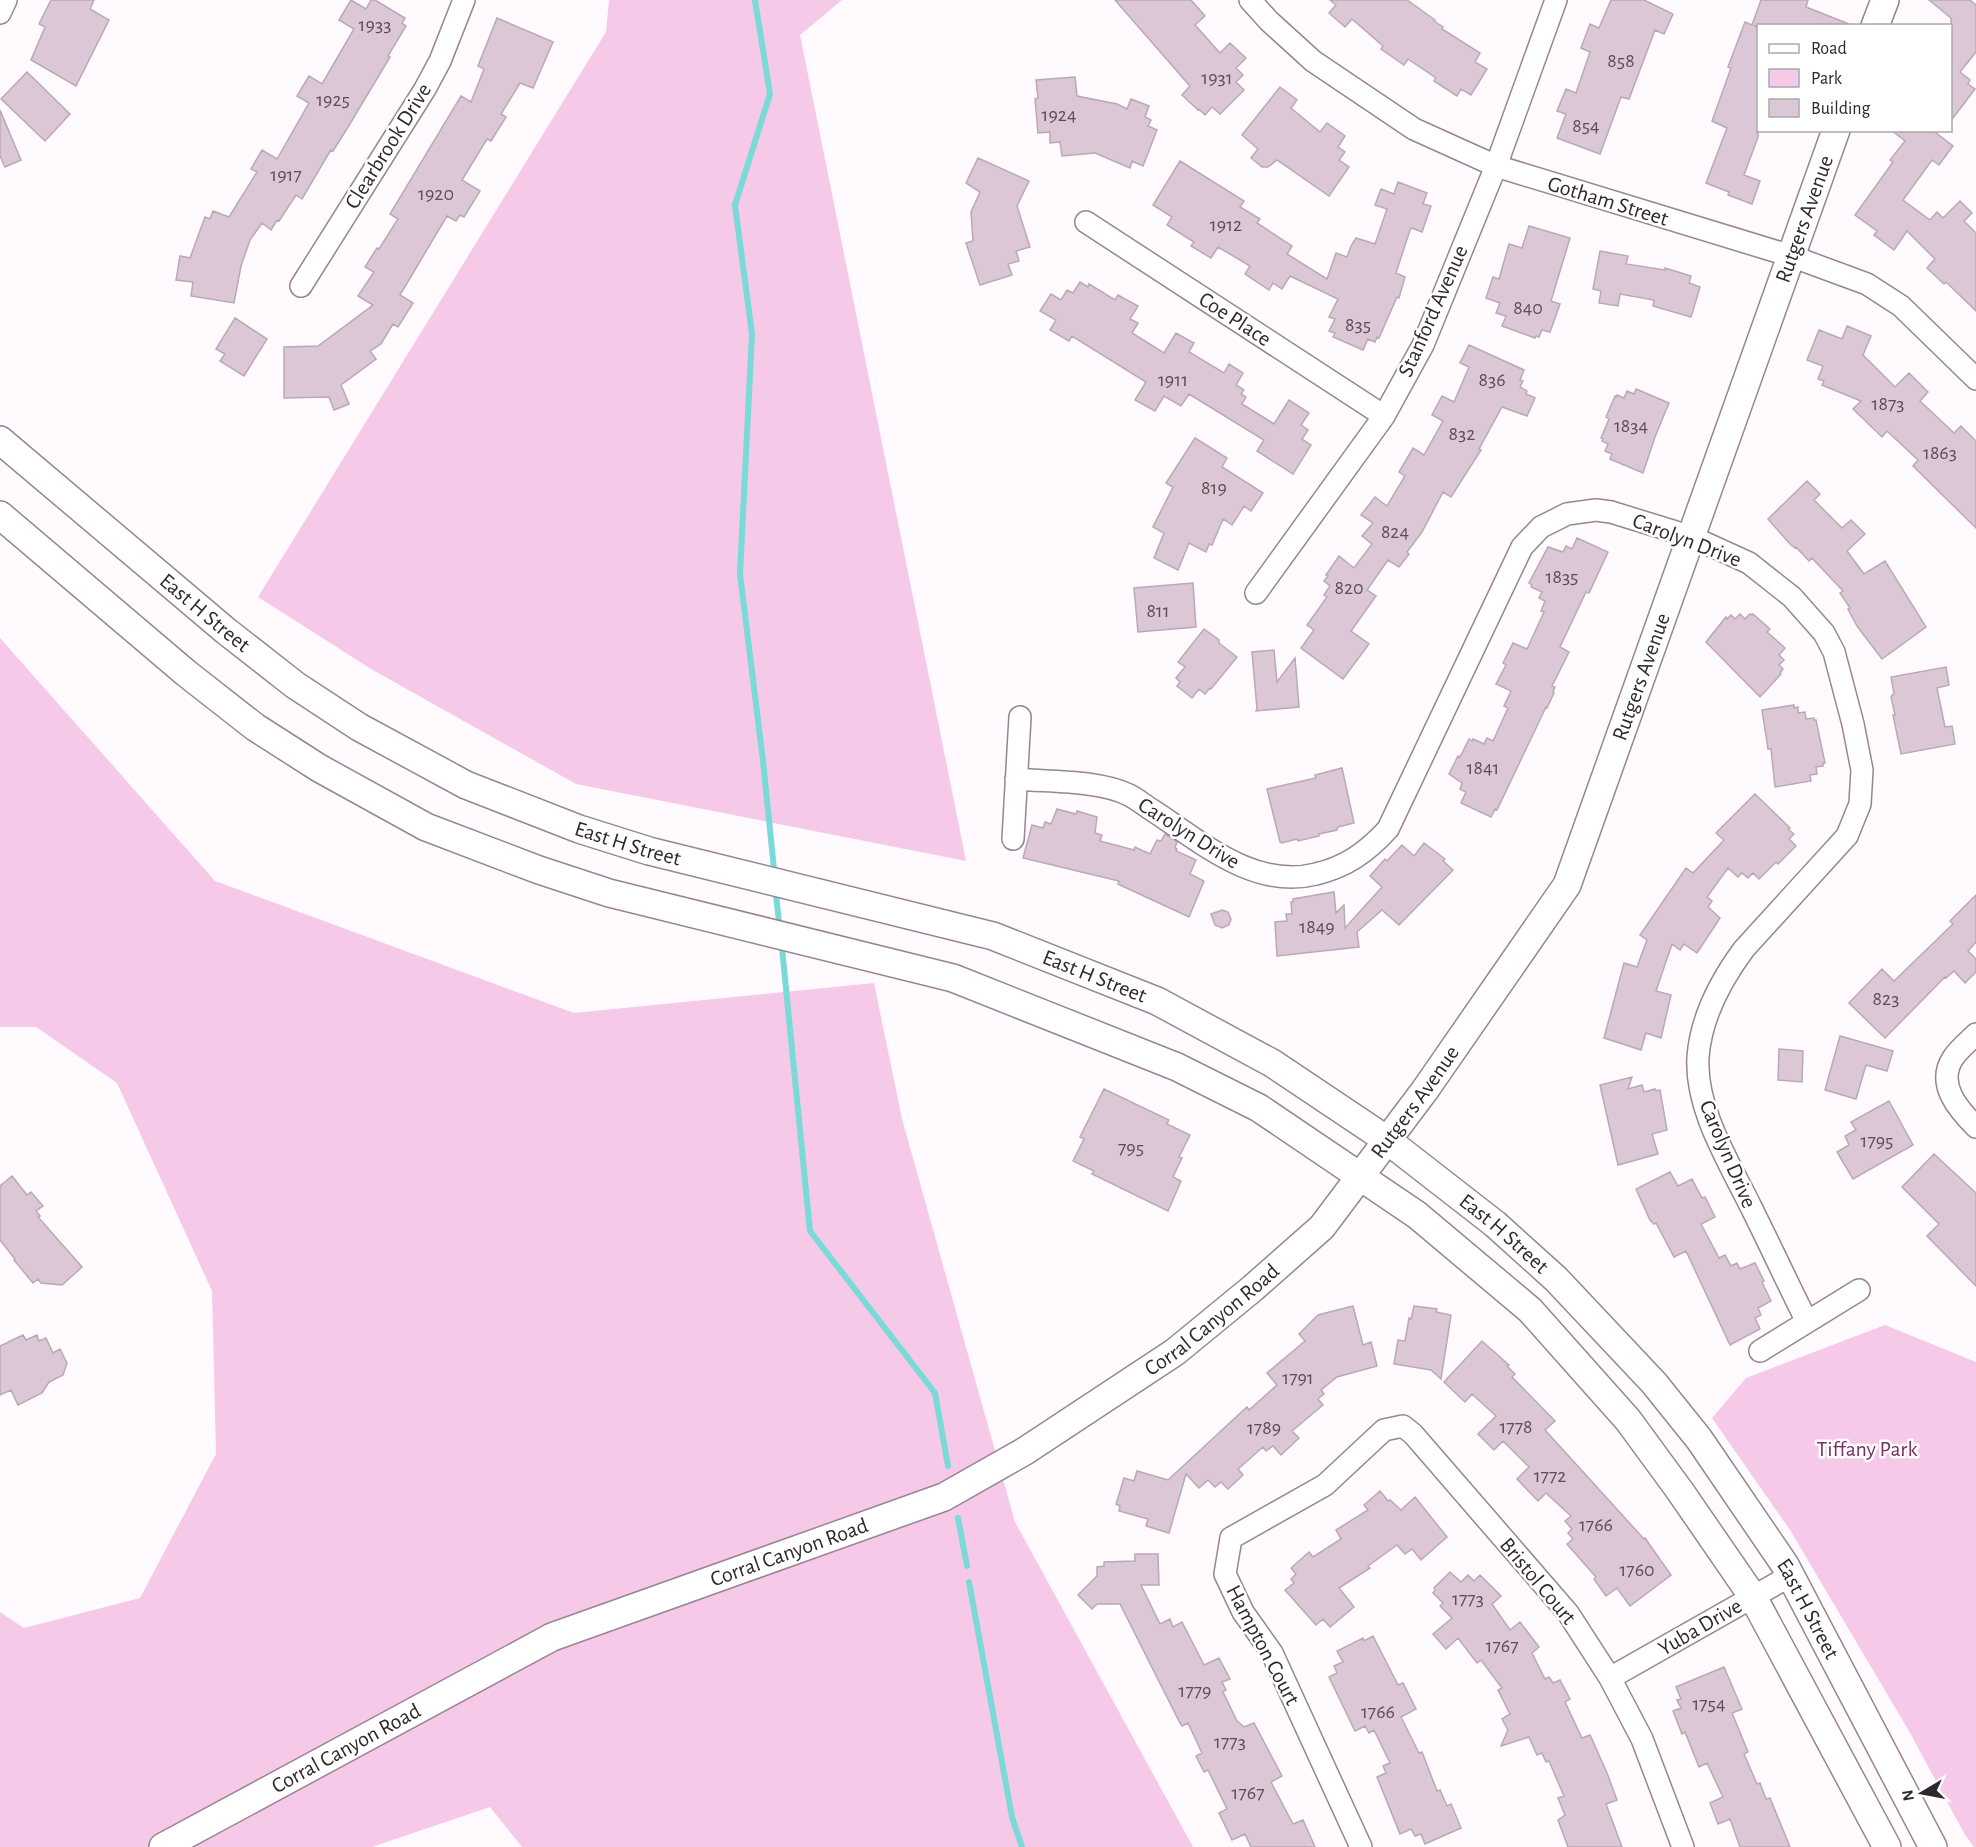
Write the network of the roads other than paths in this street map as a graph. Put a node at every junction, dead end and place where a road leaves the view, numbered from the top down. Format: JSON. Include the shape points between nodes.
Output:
{"nodes":[{"id":1,"x":6,"y":0,"type":"edge"},
{"id":2,"x":464,"y":0,"type":"edge"},
{"id":3,"x":1250,"y":0,"type":"edge"},
{"id":4,"x":1556,"y":0,"type":"edge"},
{"id":5,"x":1885,"y":0,"type":"edge"},
{"id":6,"x":0,"y":13,"type":"edge"},
{"id":7,"x":1876,"y":24,"type":"edge"},
{"id":8,"x":1835,"y":132,"type":"edge"},
{"id":9,"x":1496,"y":166,"type":"junction"},
{"id":10,"x":1086,"y":222,"type":"dead end"},
{"id":11,"x":1791,"y":256,"type":"junction"},
{"id":12,"x":301,"y":286,"type":"dead end"},
{"id":13,"x":1976,"y":379,"type":"edge"},
{"id":14,"x":1384,"y":416,"type":"junction"},
{"id":15,"x":0,"y":440,"type":"edge"},
{"id":16,"x":0,"y":515,"type":"edge"},
{"id":17,"x":1692,"y":537,"type":"junction"},
{"id":18,"x":1256,"y":593,"type":"dead end"},
{"id":19,"x":1020,"y":717,"type":"dead end"},
{"id":20,"x":1016,"y":779,"type":"junction"},
{"id":21,"x":1013,"y":839,"type":"dead end"},
{"id":22,"x":1976,"y":1034,"type":"edge"},
{"id":23,"x":1974,"y":1126,"type":"edge"},
{"id":24,"x":1386,"y":1140,"type":"junction"},
{"id":25,"x":1360,"y":1176,"type":"junction"},
{"id":26,"x":1859,"y":1290,"type":"dead end"},
{"id":27,"x":1807,"y":1322,"type":"junction"},
{"id":28,"x":1760,"y":1351,"type":"dead end"},
{"id":29,"x":1325,"y":1485,"type":"joint"},
{"id":30,"x":1790,"y":1576,"type":"junction"},
{"id":31,"x":1753,"y":1597,"type":"junction"},
{"id":32,"x":1610,"y":1678,"type":"junction"},
{"id":33,"x":163,"y":1847,"type":"edge"},
{"id":34,"x":1361,"y":1847,"type":"edge"},
{"id":35,"x":1683,"y":1847,"type":"edge"},
{"id":36,"x":1887,"y":1847,"type":"edge"},
{"id":37,"x":1933,"y":1847,"type":"edge"}],
"edges":[{"from":1,"to":6,"type":"street"},
{"from":2,"to":12,"type":"street","name":"Clearbrook Drive","via":[[425,89]]},
{"from":3,"to":9,"type":"street","name":"Gotham Street","via":[[1313,61],[1414,129]]},
{"from":4,"to":9,"type":"street","name":"Stanford Avenue"},
{"from":5,"to":7,"type":"main road"},
{"from":8,"to":11,"type":"main road","name":"Rutgers Avenue"},
{"from":9,"to":11,"type":"street","name":"Gotham Street"},
{"from":9,"to":14,"type":"street","name":"Stanford Avenue","via":[[1423,345]]},
{"from":10,"to":14,"type":"street","name":"Coe Place"},
{"from":11,"to":13,"type":"street","name":"Gotham Street","via":[[1867,284],[1901,306]]},
{"from":11,"to":17,"type":"main road","name":"Rutgers Avenue"},
{"from":14,"to":18,"type":"street","name":"Stanford Avenue"},
{"from":15,"to":24,"type":"main road","name":"East H Street","via":[[295,685],[359,727],[466,785],[579,829],[649,851],[1004,940],[1157,1001],[1272,1063]]},
{"from":16,"to":25,"type":"main road","name":"East H Street","via":[[255,727],[319,768],[426,827],[609,893],[953,978],[1177,1067],[1259,1108]]},
{"from":17,"to":20,"type":"street","name":"Carolyn Drive","via":[[1596,510],[1567,514],[1531,536],[1522,547],[1388,829],[1361,855],[1329,871],[1294,877],[1260,874],[1230,860],[1128,794],[1091,784]]},
{"from":17,"to":24,"type":"main road","name":"Rutgers Avenue","via":[[1567,885]]},
{"from":17,"to":27,"type":"street","name":"Carolyn Drive","via":[[1749,563],[1792,597],[1824,633],[1834,652],[1862,770],[1860,804],[1847,836],[1732,966],[1719,986],[1701,1037],[1698,1059],[1705,1112]]},
{"from":19,"to":20,"type":"street"},
{"from":20,"to":21,"type":"street"},
{"from":22,"to":23,"type":"street","via":[[1954,1057],[1947,1078],[1947,1087],[1959,1110]]},
{"from":24,"to":25,"type":"main road","name":"Rutgers Avenue"},
{"from":24,"to":30,"type":"main road","name":"East H Street","via":[[1496,1224],[1654,1383],[1699,1439]]},
{"from":25,"to":31,"type":"main road","name":"East H Street","via":[[1417,1215],[1530,1310],[1628,1420]]},
{"from":25,"to":33,"type":"main road","name":"Corral Canyon Road","via":[[1322,1227],[1175,1352],[1025,1451],[944,1497],[552,1637]]},
{"from":26,"to":27,"type":"street"},
{"from":27,"to":28,"type":"street"},
{"from":29,"to":32,"type":"street","name":"Bristol Court","via":[[1384,1430],[1403,1426],[1568,1613]]},
{"from":29,"to":34,"type":"street","name":"Hampton Court","via":[[1231,1538],[1225,1574],[1243,1612],[1272,1653]]},
{"from":30,"to":31,"type":"street","name":"Yuba Drive"},
{"from":30,"to":37,"type":"main road","name":"East H Street"},
{"from":31,"to":32,"type":"street","name":"Yuba Drive"},
{"from":31,"to":36,"type":"main road","name":"East H Street"},
{"from":32,"to":35,"type":"street","name":"Bristol Court","via":[[1642,1739]]}]}
